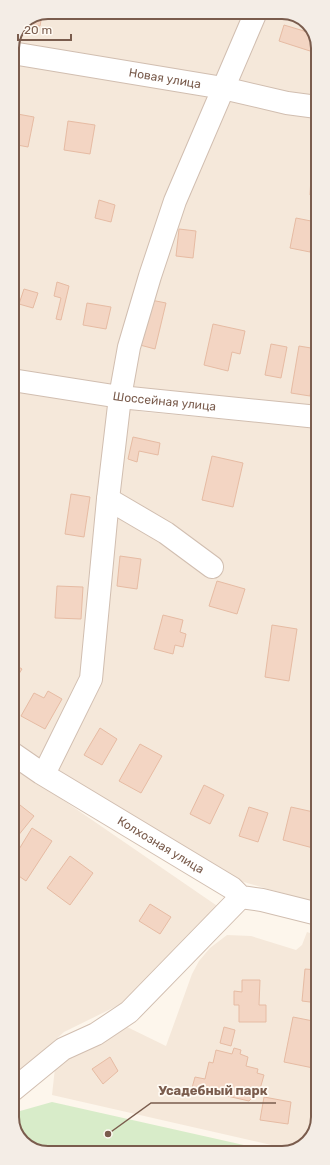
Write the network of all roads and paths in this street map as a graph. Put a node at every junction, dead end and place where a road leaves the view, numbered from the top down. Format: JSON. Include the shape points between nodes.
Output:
{"nodes":[{"id":1,"x":253,"y":19,"type":"edge"},
{"id":2,"x":19,"y":54,"type":"edge"},
{"id":3,"x":224,"y":88,"type":"junction"},
{"id":4,"x":311,"y":106,"type":"edge"},
{"id":5,"x":19,"y":381,"type":"edge"},
{"id":6,"x":120,"y":397,"type":"junction"},
{"id":7,"x":311,"y":416,"type":"edge"},
{"id":8,"x":108,"y":499,"type":"junction"},
{"id":9,"x":212,"y":567,"type":"dead end"},
{"id":10,"x":19,"y":758,"type":"edge"},
{"id":11,"x":44,"y":774,"type":"junction"},
{"id":12,"x":242,"y":897,"type":"junction"},
{"id":13,"x":311,"y":912,"type":"edge"},
{"id":14,"x":19,"y":1085,"type":"edge"}],
"edges":[{"from":1,"to":3,"type":"street"},
{"from":2,"to":3,"type":"street","name":"Новая улица"},
{"from":3,"to":4,"type":"street","name":"Новая улица"},
{"from":3,"to":6,"type":"street","via":[[175,201],[129,347]]},
{"from":5,"to":6,"type":"street","name":"Шоссейная улица"},
{"from":6,"to":7,"type":"street","name":"Шоссейная улица"},
{"from":6,"to":8,"type":"street"},
{"from":8,"to":9,"type":"street","via":[[166,533]]},
{"from":8,"to":11,"type":"street","via":[[91,679]]},
{"from":10,"to":11,"type":"street","name":"Колхозная улица"},
{"from":11,"to":12,"type":"street","name":"Колхозная улица","via":[[232,888]]},
{"from":12,"to":13,"type":"street","name":"Колхозная улица"},
{"from":12,"to":14,"type":"street","via":[[129,1012],[96,1034],[63,1049]]}]}
